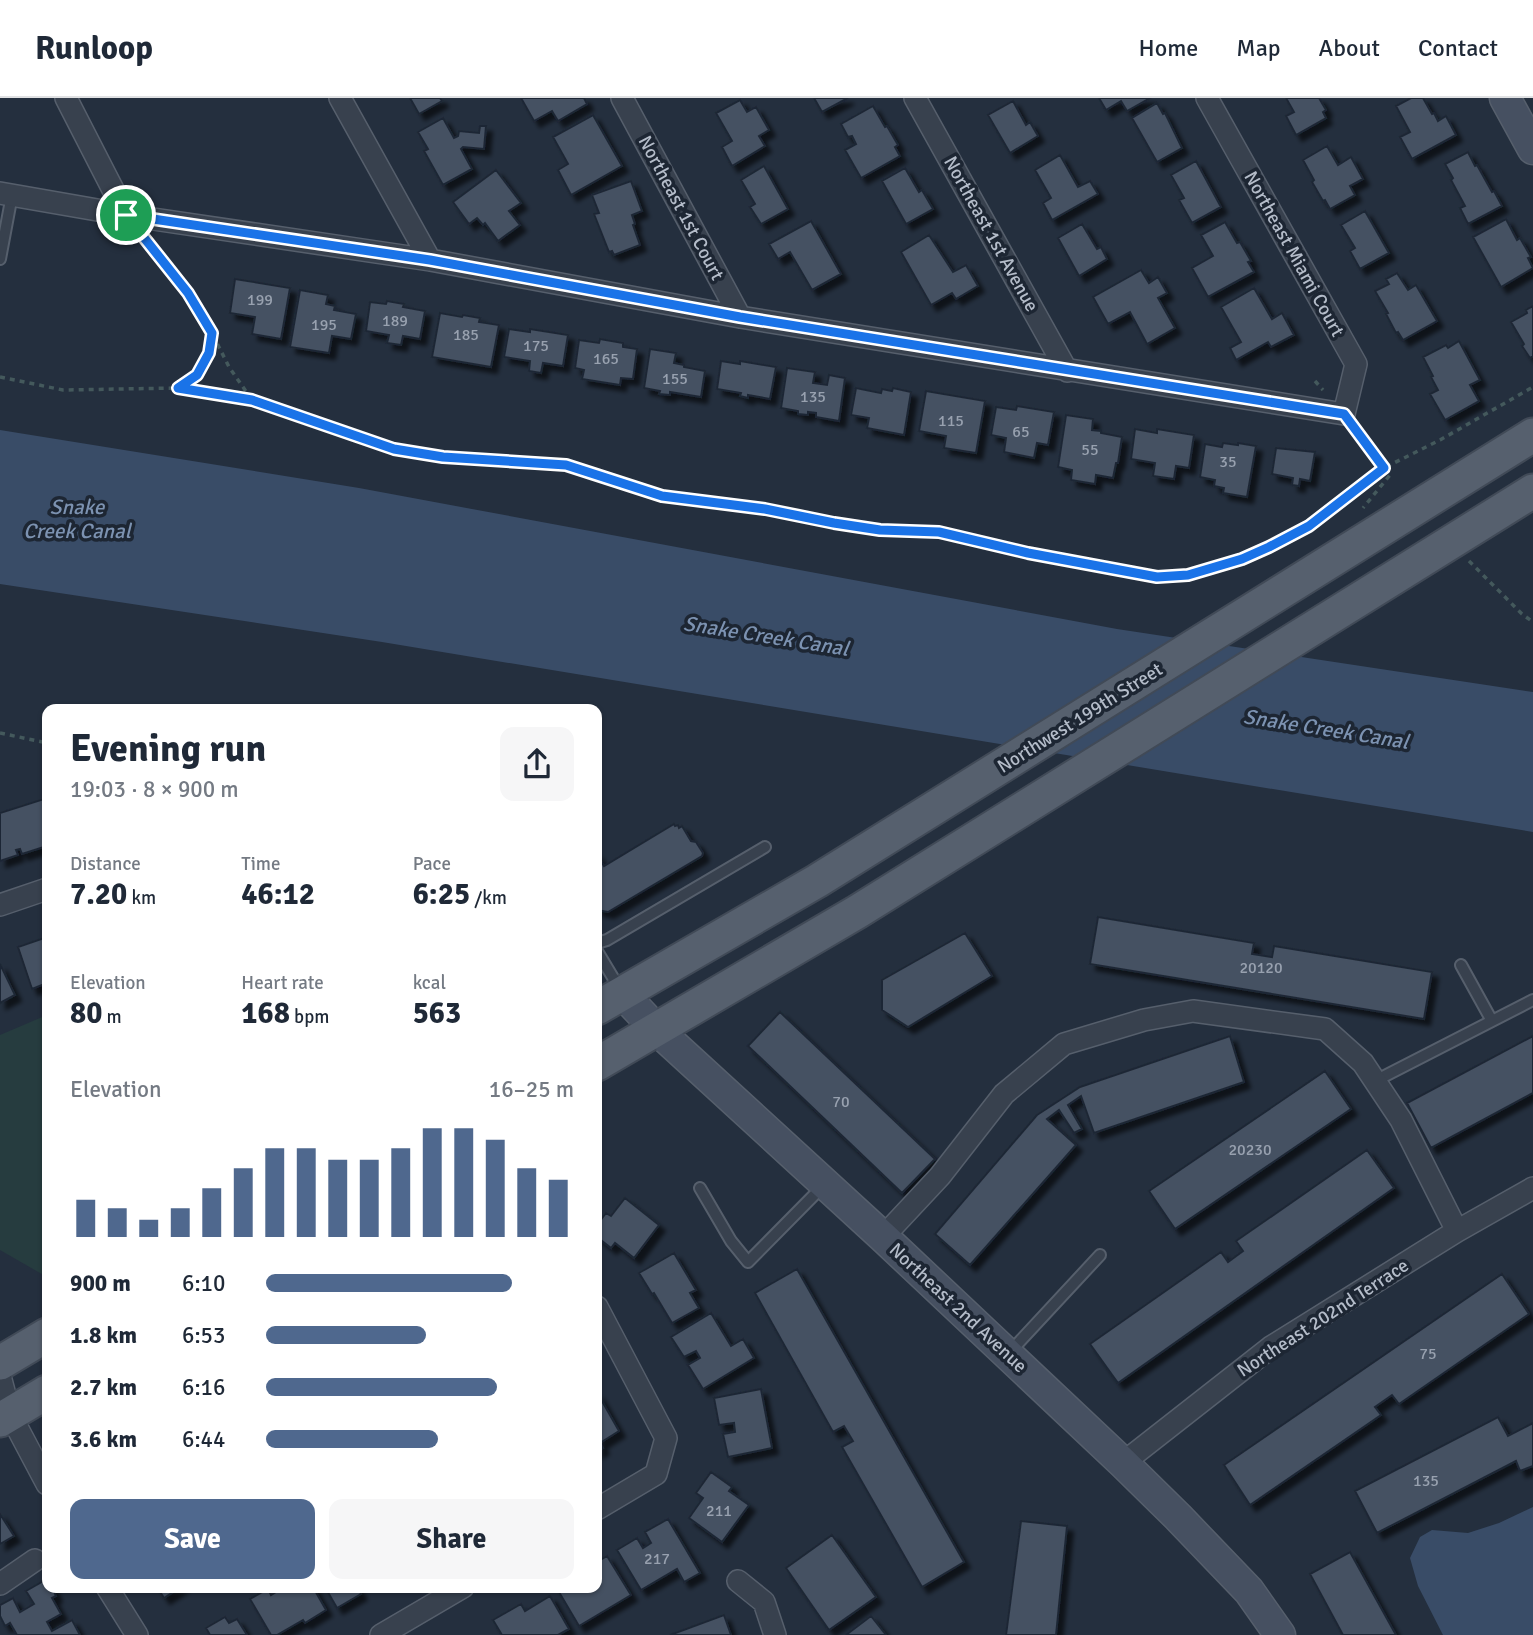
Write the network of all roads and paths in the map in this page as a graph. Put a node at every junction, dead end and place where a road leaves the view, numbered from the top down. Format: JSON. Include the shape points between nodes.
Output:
{"nodes":[{"id":1,"x":66,"y":98,"type":"edge"},
{"id":2,"x":340,"y":98,"type":"edge"},
{"id":3,"x":622,"y":98,"type":"edge"},
{"id":4,"x":915,"y":98,"type":"edge"},
{"id":5,"x":1207,"y":98,"type":"edge"},
{"id":6,"x":1505,"y":98,"type":"edge"},
{"id":7,"x":1533,"y":149,"type":"edge"},
{"id":8,"x":6,"y":194,"type":"edge"},
{"id":9,"x":126,"y":215,"type":"junction"},
{"id":10,"x":0,"y":259,"type":"edge"},
{"id":11,"x":430,"y":260,"type":"junction"},
{"id":12,"x":740,"y":317,"type":"junction"},
{"id":13,"x":212,"y":333,"type":"junction"},
{"id":14,"x":1067,"y":371,"type":"junction"},
{"id":15,"x":0,"y":377,"type":"edge"},
{"id":16,"x":1315,"y":381,"type":"dead end"},
{"id":17,"x":1533,"y":387,"type":"edge"},
{"id":18,"x":178,"y":388,"type":"junction"},
{"id":19,"x":252,"y":400,"type":"junction"},
{"id":20,"x":1344,"y":414,"type":"junction"},
{"id":21,"x":1533,"y":435,"type":"edge"},
{"id":22,"x":1384,"y":468,"type":"junction"},
{"id":23,"x":1533,"y":491,"type":"edge"},
{"id":24,"x":1358,"y":513,"type":"dead end"},
{"id":25,"x":1465,"y":557,"type":"dead end"},
{"id":26,"x":1533,"y":622,"type":"edge"},
{"id":27,"x":0,"y":733,"type":"edge"},
{"id":28,"x":42,"y":742,"type":"edge"},
{"id":29,"x":765,"y":847,"type":"dead end"},
{"id":30,"x":42,"y":891,"type":"edge"},
{"id":31,"x":0,"y":905,"type":"edge"},
{"id":32,"x":602,"y":942,"type":"edge"},
{"id":33,"x":1461,"y":965,"type":"dead end"},
{"id":34,"x":602,"y":971,"type":"edge"},
{"id":35,"x":609,"y":1000,"type":"edge"},
{"id":36,"x":1533,"y":1000,"type":"edge"},
{"id":37,"x":1492,"y":1021,"type":"junction"},
{"id":38,"x":656,"y":1029,"type":"junction"},
{"id":39,"x":602,"y":1061,"type":"edge"},
{"id":40,"x":1375,"y":1081,"type":"junction"},
{"id":41,"x":825,"y":1184,"type":"junction"},
{"id":42,"x":700,"y":1188,"type":"dead end"},
{"id":43,"x":1533,"y":1188,"type":"edge"},
{"id":44,"x":1457,"y":1231,"type":"junction"},
{"id":45,"x":883,"y":1237,"type":"junction"},
{"id":46,"x":1100,"y":1255,"type":"dead end"},
{"id":47,"x":602,"y":1316,"type":"edge"},
{"id":48,"x":42,"y":1338,"type":"edge"},
{"id":49,"x":1007,"y":1355,"type":"junction"},
{"id":50,"x":0,"y":1363,"type":"edge"},
{"id":51,"x":0,"y":1376,"type":"edge"},
{"id":52,"x":42,"y":1394,"type":"edge"},
{"id":53,"x":3,"y":1414,"type":"edge"},
{"id":54,"x":1123,"y":1463,"type":"junction"},
{"id":55,"x":42,"y":1476,"type":"edge"},
{"id":56,"x":602,"y":1505,"type":"edge"},
{"id":57,"x":35,"y":1560,"type":"dead end"},
{"id":58,"x":738,"y":1581,"type":"dead end"},
{"id":59,"x":0,"y":1584,"type":"edge"},
{"id":60,"x":111,"y":1593,"type":"edge"},
{"id":61,"x":453,"y":1593,"type":"edge"},
{"id":62,"x":137,"y":1635,"type":"edge"},
{"id":63,"x":381,"y":1635,"type":"edge"},
{"id":64,"x":775,"y":1635,"type":"edge"},
{"id":65,"x":1280,"y":1635,"type":"edge"}],
"edges":[{"from":1,"to":9,"type":"street"},
{"from":2,"to":11,"type":"street"},
{"from":3,"to":12,"type":"street","name":"Northeast 1st Court"},
{"from":4,"to":14,"type":"street","name":"Northeast 1st Avenue"},
{"from":5,"to":20,"type":"street","name":"Northeast Miami Court","via":[[1356,364]]},
{"from":6,"to":7,"type":"street"},
{"from":8,"to":9,"type":"street"},
{"from":8,"to":10,"type":"lane"},
{"from":9,"to":11,"type":"street"},
{"from":9,"to":13,"type":"path","via":[[188,293]]},
{"from":11,"to":12,"type":"street"},
{"from":12,"to":14,"type":"street"},
{"from":13,"to":18,"type":"path","via":[[209,353],[197,375]]},
{"from":13,"to":19,"type":"path"},
{"from":14,"to":20,"type":"street"},
{"from":15,"to":18,"type":"path","via":[[63,390]]},
{"from":16,"to":20,"type":"path"},
{"from":17,"to":22,"type":"path"},
{"from":18,"to":19,"type":"path"},
{"from":19,"to":22,"type":"path","via":[[394,449],[566,465],[662,496],[880,530],[939,532],[1157,577],[1188,575],[1269,547],[1309,526]]},
{"from":20,"to":22,"type":"path"},
{"from":21,"to":35,"type":"main road","name":"Northwest 199th Street","via":[[817,881]]},
{"from":22,"to":24,"type":"path","via":[[1390,475]]},
{"from":23,"to":38,"type":"main road","via":[[857,912]]},
{"from":25,"to":26,"type":"path"},
{"from":27,"to":28,"type":"path"},
{"from":29,"to":32,"type":"lane"},
{"from":30,"to":31,"type":"street"},
{"from":33,"to":37,"type":"lane"},
{"from":34,"to":35,"type":"lane"},
{"from":35,"to":38,"type":"street","name":"Northeast 2nd Avenue"},
{"from":36,"to":37,"type":"lane"},
{"from":37,"to":40,"type":"lane"},
{"from":38,"to":39,"type":"main road"},
{"from":38,"to":41,"type":"street","name":"Northeast 2nd Avenue"},
{"from":40,"to":44,"type":"street","via":[[1401,1120]]},
{"from":40,"to":45,"type":"street","via":[[1363,1063],[1325,1029],[1193,1011],[1063,1044],[1004,1094]]},
{"from":41,"to":42,"type":"lane","via":[[748,1262]]},
{"from":41,"to":45,"type":"street","name":"Northeast 2nd Avenue"},
{"from":43,"to":44,"type":"street","name":"Northeast 202nd Terrace"},
{"from":44,"to":54,"type":"street","name":"Northeast 202nd Terrace","via":[[1271,1348]]},
{"from":45,"to":49,"type":"street","name":"Northeast 2nd Avenue"},
{"from":46,"to":49,"type":"lane"},
{"from":47,"to":56,"type":"street","via":[[666,1438],[656,1474]]},
{"from":48,"to":50,"type":"main road"},
{"from":49,"to":54,"type":"street","name":"Northeast 2nd Avenue"},
{"from":51,"to":53,"type":"street"},
{"from":52,"to":53,"type":"main road"},
{"from":53,"to":55,"type":"street"},
{"from":54,"to":65,"type":"street","name":"Northeast 2nd Avenue","via":[[1249,1591]]},
{"from":57,"to":59,"type":"street"},
{"from":58,"to":64,"type":"street","via":[[764,1602]]},
{"from":60,"to":62,"type":"street"},
{"from":61,"to":63,"type":"street"}]}
